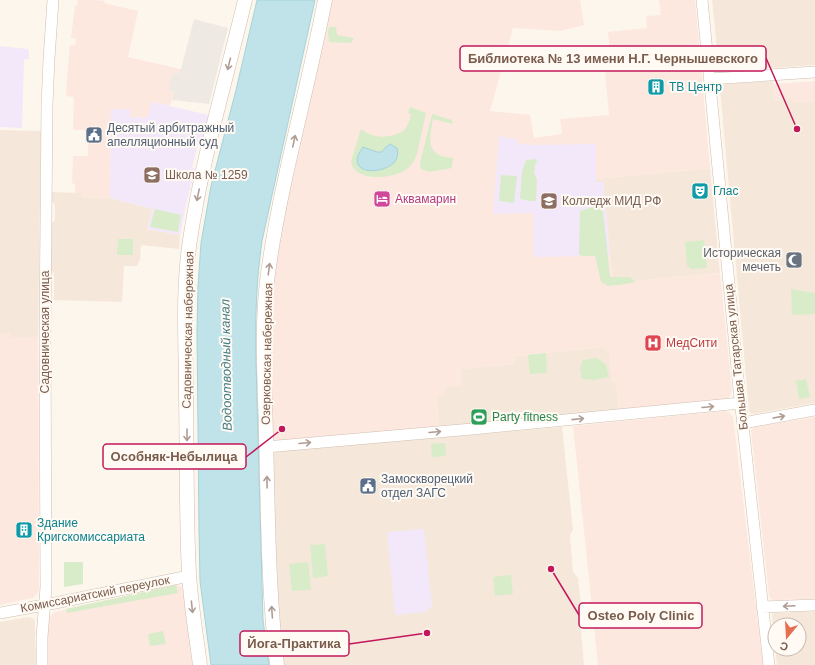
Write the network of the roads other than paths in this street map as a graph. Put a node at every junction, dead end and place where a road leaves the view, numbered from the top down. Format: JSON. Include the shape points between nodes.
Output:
{"nodes":[{"id":1,"x":53,"y":0,"type":"edge"},
{"id":2,"x":245,"y":0,"type":"edge"},
{"id":3,"x":325,"y":0,"type":"edge"},
{"id":4,"x":702,"y":0,"type":"edge"},
{"id":5,"x":815,"y":72,"type":"edge"},
{"id":6,"x":710,"y":79,"type":"junction"},
{"id":7,"x":740,"y":403,"type":"junction"},
{"id":8,"x":815,"y":410,"type":"edge"},
{"id":9,"x":743,"y":423,"type":"junction"},
{"id":10,"x":266,"y":447,"type":"junction"},
{"id":11,"x":189,"y":576,"type":"junction"},
{"id":12,"x":44,"y":605,"type":"junction"},
{"id":13,"x":815,"y":605,"type":"edge"},
{"id":14,"x":762,"y":607,"type":"junction"},
{"id":15,"x":0,"y":612,"type":"edge"},
{"id":16,"x":42,"y":665,"type":"edge"},
{"id":17,"x":200,"y":665,"type":"edge"},
{"id":18,"x":277,"y":665,"type":"edge"},
{"id":19,"x":769,"y":665,"type":"edge"}],
"edges":[{"from":1,"to":12,"type":"street","name":"Садовническая улица","via":[[47,104]]},
{"from":2,"to":11,"type":"street","name":"Садовническая набережная","one_way":true,"via":[[212,130],[195,212],[186,279]]},
{"from":10,"to":3,"type":"street","name":"Озерковская набережная","one_way":true,"via":[[264,334],[268,276],[276,221]]},
{"from":4,"to":6,"type":"street","name":"Большая Татарская улица"},
{"from":5,"to":6,"type":"street"},
{"from":6,"to":7,"type":"street","name":"Большая Татарская улица"},
{"from":7,"to":9,"type":"street","name":"Большая Татарская улица"},
{"from":10,"to":7,"type":"street","one_way":true},
{"from":9,"to":8,"type":"street","one_way":true},
{"from":9,"to":14,"type":"street","name":"Большая Татарская улица"},
{"from":18,"to":10,"type":"street","name":"Озерковская набережная","one_way":true,"via":[[271,597]]},
{"from":11,"to":12,"type":"street","name":"Комиссариатский переулок"},
{"from":11,"to":17,"type":"street","name":"Садовническая набережная","one_way":true},
{"from":12,"to":15,"type":"street","name":"Комиссариатский переулок"},
{"from":12,"to":16,"type":"street","name":"Садовническая улица"},
{"from":13,"to":14,"type":"street","one_way":true},
{"from":14,"to":19,"type":"street","name":"Большая Татарская улица"}]}
